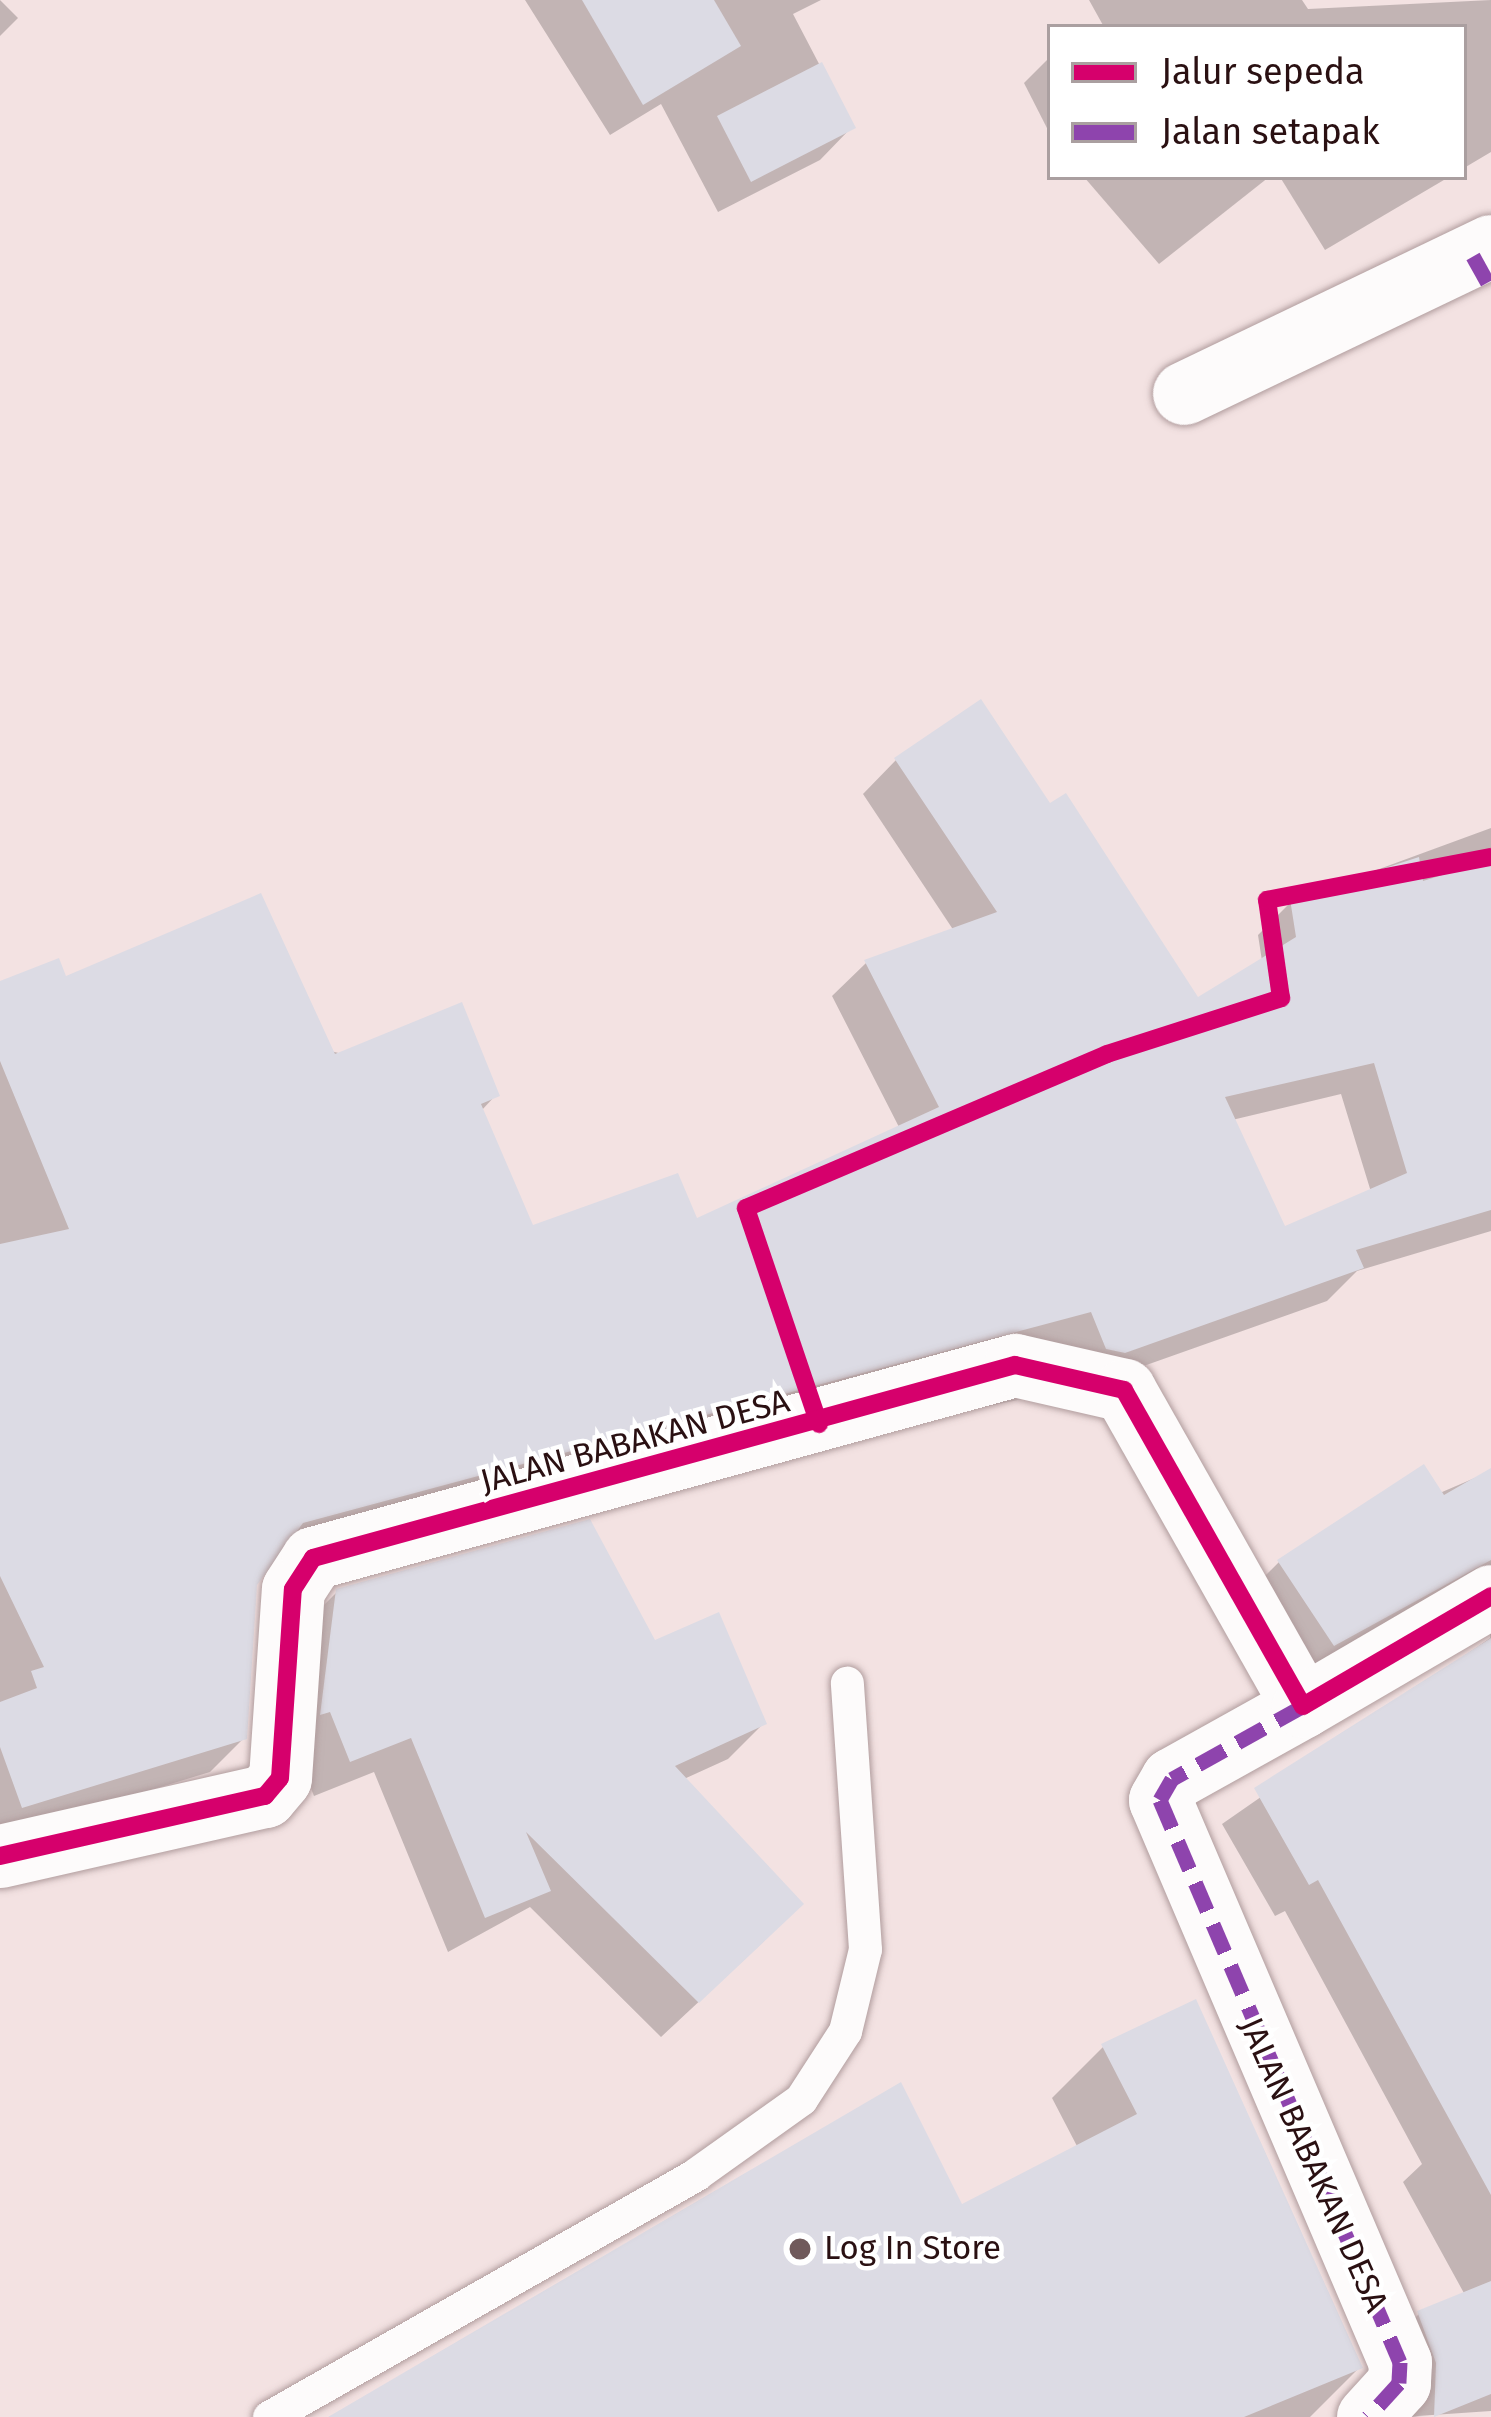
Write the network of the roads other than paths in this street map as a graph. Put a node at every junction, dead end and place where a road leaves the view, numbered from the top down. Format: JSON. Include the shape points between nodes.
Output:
{"nodes":[{"id":1,"x":1485,"y":264,"type":"edge"},
{"id":2,"x":1184,"y":394,"type":"dead end"},
{"id":3,"x":1491,"y":1596,"type":"edge"},
{"id":4,"x":847,"y":1683,"type":"dead end"},
{"id":5,"x":1304,"y":1706,"type":"junction"},
{"id":6,"x":0,"y":1856,"type":"edge"},
{"id":7,"x":269,"y":2417,"type":"edge"},
{"id":8,"x":1367,"y":2417,"type":"edge"}],
"edges":[{"from":1,"to":2,"type":"street"},
{"from":3,"to":5,"type":"street","name":"JALAN BABAKAN DESA"},
{"from":4,"to":7,"type":"lane","via":[[865,1949],[845,2031],[801,2099],[696,2174]]},
{"from":5,"to":6,"type":"street","name":"JALAN BABAKAN DESA","via":[[1124,1390],[1015,1365],[313,1558],[293,1589],[280,1778],[265,1796]]},
{"from":5,"to":8,"type":"street","name":"JALAN BABAKAN DESA","via":[[1172,1779],[1160,1800],[1400,2362],[1400,2383]]}]}
